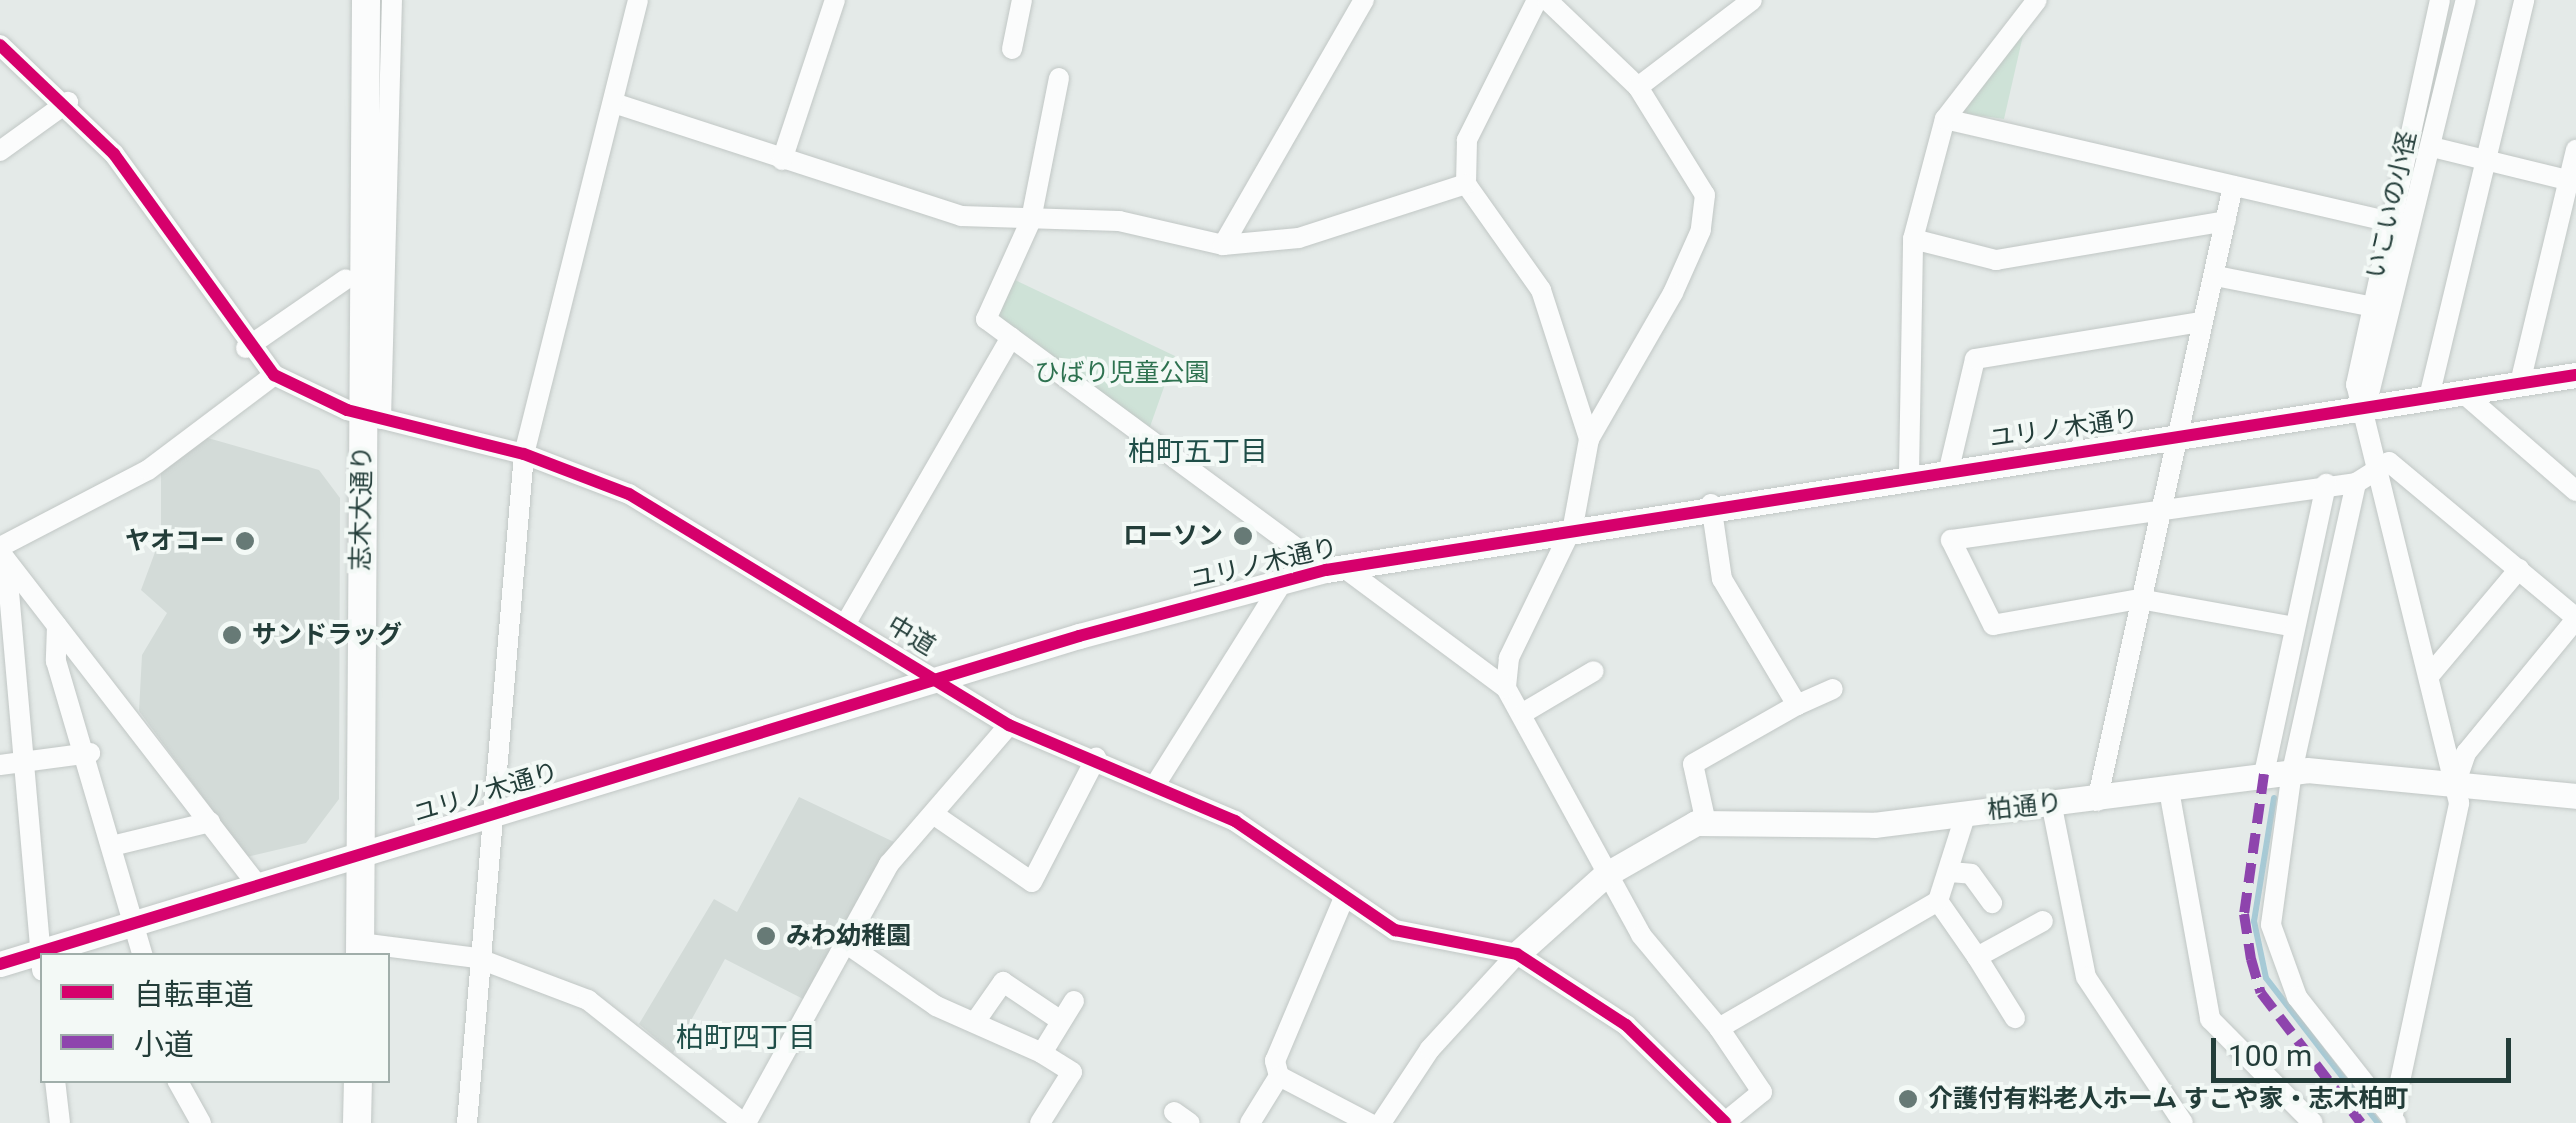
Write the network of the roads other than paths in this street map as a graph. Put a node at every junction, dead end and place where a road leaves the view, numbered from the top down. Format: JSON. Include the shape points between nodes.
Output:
{"nodes":[{"id":1,"x":366,"y":0,"type":"edge"},
{"id":2,"x":392,"y":0,"type":"edge"},
{"id":3,"x":638,"y":0,"type":"edge"},
{"id":4,"x":835,"y":0,"type":"edge"},
{"id":5,"x":1022,"y":0,"type":"edge"},
{"id":6,"x":1364,"y":0,"type":"edge"},
{"id":7,"x":1752,"y":0,"type":"edge"},
{"id":8,"x":2037,"y":0,"type":"edge"},
{"id":9,"x":2440,"y":0,"type":"edge"},
{"id":10,"x":2466,"y":0,"type":"edge"},
{"id":11,"x":2524,"y":0,"type":"edge"},
{"id":12,"x":1536,"y":1,"type":"edge"},
{"id":13,"x":0,"y":45,"type":"edge"},
{"id":14,"x":1012,"y":49,"type":"dead end"},
{"id":15,"x":1059,"y":78,"type":"dead end"},
{"id":16,"x":1638,"y":87,"type":"junction"},
{"id":17,"x":68,"y":102,"type":"junction"},
{"id":18,"x":616,"y":104,"type":"junction"},
{"id":19,"x":1944,"y":119,"type":"junction"},
{"id":20,"x":2432,"y":147,"type":"junction"},
{"id":21,"x":2576,"y":150,"type":"edge"},
{"id":22,"x":0,"y":152,"type":"edge"},
{"id":23,"x":782,"y":160,"type":"junction"},
{"id":24,"x":2487,"y":160,"type":"junction"},
{"id":25,"x":2572,"y":181,"type":"edge"},
{"id":26,"x":1466,"y":184,"type":"junction"},
{"id":27,"x":2233,"y":186,"type":"junction"},
{"id":28,"x":1031,"y":220,"type":"junction"},
{"id":29,"x":2226,"y":221,"type":"junction"},
{"id":30,"x":2386,"y":221,"type":"junction"},
{"id":31,"x":1913,"y":239,"type":"junction"},
{"id":32,"x":1223,"y":245,"type":"junction"},
{"id":33,"x":2216,"y":276,"type":"junction"},
{"id":34,"x":346,"y":279,"type":"dead end"},
{"id":35,"x":2368,"y":306,"type":"junction"},
{"id":36,"x":2202,"y":322,"type":"junction"},
{"id":37,"x":1011,"y":336,"type":"junction"},
{"id":38,"x":246,"y":348,"type":"junction"},
{"id":39,"x":274,"y":374,"type":"junction"},
{"id":40,"x":2576,"y":375,"type":"edge"},
{"id":41,"x":2520,"y":383,"type":"junction"},
{"id":42,"x":2462,"y":392,"type":"junction"},
{"id":43,"x":2429,"y":397,"type":"junction"},
{"id":44,"x":2365,"y":410,"type":"junction"},
{"id":45,"x":372,"y":417,"type":"junction"},
{"id":46,"x":2179,"y":436,"type":"junction"},
{"id":47,"x":1589,"y":438,"type":"junction"},
{"id":48,"x":524,"y":454,"type":"junction"},
{"id":49,"x":2377,"y":461,"type":"junction"},
{"id":50,"x":1948,"y":469,"type":"junction"},
{"id":51,"x":1910,"y":474,"type":"junction"},
{"id":52,"x":2326,"y":484,"type":"junction"},
{"id":53,"x":2356,"y":484,"type":"junction"},
{"id":54,"x":2576,"y":490,"type":"edge"},
{"id":55,"x":1712,"y":504,"type":"junction"},
{"id":56,"x":2162,"y":509,"type":"junction"},
{"id":57,"x":1573,"y":526,"type":"junction"},
{"id":58,"x":2,"y":556,"type":"edge"},
{"id":59,"x":1335,"y":569,"type":"junction"},
{"id":60,"x":2520,"y":569,"type":"junction"},
{"id":61,"x":1283,"y":581,"type":"junction"},
{"id":62,"x":2139,"y":600,"type":"junction"},
{"id":63,"x":2576,"y":618,"type":"edge"},
{"id":64,"x":846,"y":623,"type":"junction"},
{"id":65,"x":57,"y":626,"type":"junction"},
{"id":66,"x":2296,"y":627,"type":"junction"},
{"id":67,"x":1594,"y":672,"type":"dead end"},
{"id":68,"x":2429,"y":676,"type":"junction"},
{"id":69,"x":939,"y":679,"type":"junction"},
{"id":70,"x":1506,"y":688,"type":"junction"},
{"id":71,"x":1833,"y":688,"type":"dead end"},
{"id":72,"x":1797,"y":706,"type":"junction"},
{"id":73,"x":1523,"y":713,"type":"junction"},
{"id":74,"x":1009,"y":726,"type":"junction"},
{"id":75,"x":90,"y":753,"type":"junction"},
{"id":76,"x":1096,"y":758,"type":"junction"},
{"id":77,"x":11,"y":764,"type":"edge"},
{"id":78,"x":2292,"y":771,"type":"junction"},
{"id":79,"x":2264,"y":774,"type":"junction"},
{"id":80,"x":1157,"y":782,"type":"junction"},
{"id":81,"x":2455,"y":784,"type":"junction"},
{"id":82,"x":2168,"y":790,"type":"junction"},
{"id":83,"x":2576,"y":796,"type":"edge"},
{"id":84,"x":2097,"y":801,"type":"junction"},
{"id":85,"x":2051,"y":802,"type":"junction"},
{"id":86,"x":1966,"y":813,"type":"junction"},
{"id":87,"x":493,"y":814,"type":"junction"},
{"id":88,"x":936,"y":816,"type":"junction"},
{"id":89,"x":210,"y":822,"type":"junction"},
{"id":90,"x":1706,"y":823,"type":"junction"},
{"id":91,"x":116,"y":844,"type":"junction"},
{"id":92,"x":360,"y":856,"type":"junction"},
{"id":93,"x":1950,"y":872,"type":"junction"},
{"id":94,"x":1605,"y":875,"type":"junction"},
{"id":95,"x":258,"y":886,"type":"junction"},
{"id":96,"x":1342,"y":900,"type":"junction"},
{"id":97,"x":1938,"y":900,"type":"junction"},
{"id":98,"x":1992,"y":903,"type":"dead end"},
{"id":99,"x":2043,"y":921,"type":"dead end"},
{"id":100,"x":135,"y":923,"type":"junction"},
{"id":101,"x":844,"y":942,"type":"junction"},
{"id":102,"x":360,"y":949,"type":"edge"},
{"id":103,"x":61,"y":953,"type":"edge"},
{"id":104,"x":143,"y":953,"type":"edge"},
{"id":105,"x":40,"y":954,"type":"edge"},
{"id":106,"x":1517,"y":954,"type":"junction"},
{"id":107,"x":476,"y":958,"type":"junction"},
{"id":108,"x":1978,"y":958,"type":"junction"},
{"id":109,"x":40,"y":961,"type":"edge"},
{"id":110,"x":0,"y":964,"type":"edge"},
{"id":111,"x":1074,"y":1001,"type":"dead end"},
{"id":112,"x":2015,"y":1018,"type":"dead end"},
{"id":113,"x":974,"y":1022,"type":"junction"},
{"id":114,"x":1061,"y":1022,"type":"junction"},
{"id":115,"x":1718,"y":1028,"type":"junction"},
{"id":116,"x":1042,"y":1053,"type":"junction"},
{"id":117,"x":1278,"y":1076,"type":"junction"},
{"id":118,"x":55,"y":1083,"type":"edge"},
{"id":119,"x":179,"y":1083,"type":"edge"},
{"id":120,"x":358,"y":1083,"type":"edge"},
{"id":121,"x":2394,"y":1121,"type":"edge"},
{"id":122,"x":60,"y":1123,"type":"edge"},
{"id":123,"x":200,"y":1123,"type":"edge"},
{"id":124,"x":357,"y":1123,"type":"edge"},
{"id":125,"x":467,"y":1123,"type":"edge"},
{"id":126,"x":744,"y":1123,"type":"edge"},
{"id":127,"x":1040,"y":1123,"type":"edge"},
{"id":128,"x":1250,"y":1123,"type":"edge"},
{"id":129,"x":1369,"y":1123,"type":"edge"},
{"id":130,"x":1381,"y":1123,"type":"edge"},
{"id":131,"x":1724,"y":1123,"type":"edge"},
{"id":132,"x":2183,"y":1123,"type":"edge"},
{"id":133,"x":2313,"y":1123,"type":"edge"}],
"edges":[{"from":1,"to":45,"type":"main road","name":"志木大通り"},
{"from":2,"to":45,"type":"street"},
{"from":3,"to":18,"type":"street"},
{"from":4,"to":23,"type":"street"},
{"from":5,"to":14,"type":"street"},
{"from":6,"to":32,"type":"street"},
{"from":7,"to":16,"type":"street"},
{"from":8,"to":19,"type":"street"},
{"from":9,"to":30,"type":"street","name":"いこいの小径"},
{"from":10,"to":20,"type":"street"},
{"from":11,"to":24,"type":"street"},
{"from":12,"to":16,"type":"street"},
{"from":12,"to":26,"type":"street","via":[[1467,140]]},
{"from":13,"to":17,"type":"street","name":"中道"},
{"from":15,"to":28,"type":"street"},
{"from":16,"to":47,"type":"street","via":[[1702,186],[1705,211],[1664,310]]},
{"from":17,"to":22,"type":"street"},
{"from":17,"to":38,"type":"street","name":"中道"},
{"from":18,"to":23,"type":"street"},
{"from":18,"to":48,"type":"street"},
{"from":19,"to":27,"type":"street"},
{"from":19,"to":31,"type":"street"},
{"from":20,"to":24,"type":"street"},
{"from":20,"to":44,"type":"street"},
{"from":21,"to":25,"type":"street"},
{"from":23,"to":28,"type":"street","via":[[961,216]]},
{"from":24,"to":25,"type":"street"},
{"from":24,"to":43,"type":"street"},
{"from":25,"to":41,"type":"street"},
{"from":26,"to":32,"type":"street","via":[[1299,238]]},
{"from":26,"to":47,"type":"street","via":[[1541,290]]},
{"from":27,"to":29,"type":"street"},
{"from":27,"to":30,"type":"street"},
{"from":28,"to":32,"type":"street","via":[[1119,221]]},
{"from":28,"to":37,"type":"street","via":[[986,319]]},
{"from":29,"to":31,"type":"street","via":[[1996,260]]},
{"from":29,"to":33,"type":"street"},
{"from":30,"to":35,"type":"street","name":"いこいの小径"},
{"from":31,"to":51,"type":"street"},
{"from":33,"to":35,"type":"street"},
{"from":33,"to":36,"type":"street"},
{"from":34,"to":38,"type":"street"},
{"from":35,"to":44,"type":"street","name":"いこいの小径","via":[[2356,385]]},
{"from":36,"to":46,"type":"street"},
{"from":36,"to":50,"type":"street","via":[[1975,359]]},
{"from":37,"to":59,"type":"street"},
{"from":37,"to":64,"type":"street"},
{"from":38,"to":39,"type":"street","name":"中道"},
{"from":39,"to":45,"type":"street","name":"中道"},
{"from":39,"to":58,"type":"street","via":[[148,470]]},
{"from":40,"to":41,"type":"street","name":"ユリノ木通り"},
{"from":41,"to":42,"type":"street","name":"ユリノ木通り"},
{"from":42,"to":43,"type":"street","name":"ユリノ木通り"},
{"from":42,"to":54,"type":"street"},
{"from":43,"to":44,"type":"street","name":"ユリノ木通り"},
{"from":44,"to":46,"type":"street","name":"ユリノ木通り"},
{"from":44,"to":49,"type":"street","name":"いこいの小径"},
{"from":45,"to":48,"type":"street","name":"中道"},
{"from":45,"to":92,"type":"main road","name":"志木大通り"},
{"from":46,"to":50,"type":"street","name":"ユリノ木通り"},
{"from":46,"to":56,"type":"street"},
{"from":47,"to":57,"type":"street"},
{"from":48,"to":64,"type":"street","name":"中道","via":[[628,494]]},
{"from":48,"to":87,"type":"street"},
{"from":49,"to":53,"type":"street"},
{"from":49,"to":60,"type":"street","via":[[2389,462]]},
{"from":49,"to":68,"type":"street","name":"いこいの小径"},
{"from":50,"to":51,"type":"street","name":"ユリノ木通り"},
{"from":51,"to":55,"type":"street","name":"ユリノ木通り"},
{"from":52,"to":53,"type":"street"},
{"from":52,"to":56,"type":"street"},
{"from":52,"to":66,"type":"street"},
{"from":53,"to":78,"type":"street"},
{"from":55,"to":57,"type":"street","name":"ユリノ木通り"},
{"from":55,"to":72,"type":"street","via":[[1722,579]]},
{"from":56,"to":62,"type":"street"},
{"from":56,"to":62,"type":"street","via":[[1951,540],[1993,625]]},
{"from":57,"to":59,"type":"street","name":"ユリノ木通り"},
{"from":57,"to":70,"type":"street","via":[[1509,658]]},
{"from":58,"to":65,"type":"street"},
{"from":58,"to":77,"type":"street"},
{"from":59,"to":61,"type":"street","name":"ユリノ木通り"},
{"from":59,"to":70,"type":"street"},
{"from":60,"to":63,"type":"street"},
{"from":60,"to":68,"type":"street"},
{"from":61,"to":69,"type":"street","name":"ユリノ木通り"},
{"from":61,"to":80,"type":"street"},
{"from":62,"to":66,"type":"street"},
{"from":62,"to":84,"type":"street"},
{"from":63,"to":81,"type":"street","via":[[2466,753]]},
{"from":64,"to":69,"type":"street","name":"中道"},
{"from":65,"to":75,"type":"street","via":[[56,661]]},
{"from":65,"to":89,"type":"street"},
{"from":66,"to":79,"type":"street"},
{"from":67,"to":73,"type":"street"},
{"from":68,"to":81,"type":"street","name":"いこいの小径"},
{"from":69,"to":74,"type":"street","name":"中道"},
{"from":69,"to":87,"type":"street","name":"ユリノ木通り"},
{"from":70,"to":73,"type":"street"},
{"from":71,"to":72,"type":"street"},
{"from":72,"to":90,"type":"street","via":[[1693,764]]},
{"from":73,"to":94,"type":"street"},
{"from":74,"to":76,"type":"street","name":"中道"},
{"from":74,"to":88,"type":"street"},
{"from":75,"to":77,"type":"street"},
{"from":75,"to":91,"type":"street"},
{"from":76,"to":80,"type":"street","name":"中道"},
{"from":76,"to":88,"type":"street","via":[[1032,882]]},
{"from":77,"to":105,"type":"street"},
{"from":78,"to":79,"type":"street","name":"柏通り"},
{"from":78,"to":81,"type":"street","name":"柏通り"},
{"from":78,"to":121,"type":"street","via":[[2274,878],[2275,952],[2297,997]]},
{"from":79,"to":82,"type":"street","name":"柏通り"},
{"from":80,"to":96,"type":"street","name":"中道","via":[[1235,821]]},
{"from":81,"to":83,"type":"street","name":"柏通り"},
{"from":81,"to":121,"type":"street"},
{"from":82,"to":84,"type":"street","name":"柏通り"},
{"from":82,"to":133,"type":"street","via":[[2210,1019]]},
{"from":84,"to":85,"type":"street","name":"柏通り"},
{"from":85,"to":86,"type":"street","name":"柏通り"},
{"from":85,"to":132,"type":"street","via":[[2086,977]]},
{"from":86,"to":90,"type":"street","name":"柏通り","via":[[1853,826]]},
{"from":86,"to":93,"type":"street"},
{"from":87,"to":92,"type":"street","name":"ユリノ木通り"},
{"from":87,"to":107,"type":"street"},
{"from":88,"to":101,"type":"street","via":[[888,864]]},
{"from":89,"to":91,"type":"street"},
{"from":89,"to":95,"type":"street"},
{"from":90,"to":94,"type":"street","name":"柏通り","via":[[1676,830]]},
{"from":91,"to":100,"type":"street"},
{"from":92,"to":95,"type":"street","name":"ユリノ木通り"},
{"from":92,"to":102,"type":"main road","name":"志木大通り"},
{"from":93,"to":97,"type":"street"},
{"from":93,"to":98,"type":"street","via":[[1971,874]]},
{"from":94,"to":106,"type":"street","name":"柏通り"},
{"from":94,"to":115,"type":"street","via":[[1640,935]]},
{"from":95,"to":100,"type":"street","name":"ユリノ木通り"},
{"from":96,"to":106,"type":"street","name":"中道","via":[[1395,930]]},
{"from":96,"to":117,"type":"street","via":[[1276,1061]]},
{"from":97,"to":108,"type":"street"},
{"from":97,"to":115,"type":"street"},
{"from":99,"to":108,"type":"street"},
{"from":100,"to":103,"type":"street","name":"ユリノ木通り"},
{"from":100,"to":104,"type":"street"},
{"from":101,"to":113,"type":"street"},
{"from":101,"to":126,"type":"street"},
{"from":102,"to":107,"type":"street"},
{"from":106,"to":130,"type":"street","via":[[1430,1049]]},
{"from":106,"to":131,"type":"street","via":[[1626,1025]]},
{"from":107,"to":125,"type":"street"},
{"from":107,"to":126,"type":"street","via":[[615,1016]]},
{"from":108,"to":112,"type":"street"},
{"from":109,"to":110,"type":"street","name":"ユリノ木通り"},
{"from":111,"to":114,"type":"street"},
{"from":113,"to":114,"type":"street","via":[[1003,982]]},
{"from":113,"to":116,"type":"street"},
{"from":114,"to":116,"type":"street"},
{"from":115,"to":131,"type":"street","via":[[1762,1092]]},
{"from":116,"to":127,"type":"street","via":[[1072,1072]]},
{"from":117,"to":128,"type":"street"},
{"from":117,"to":129,"type":"street"},
{"from":118,"to":122,"type":"street"},
{"from":119,"to":123,"type":"street"},
{"from":120,"to":124,"type":"main road"}]}
